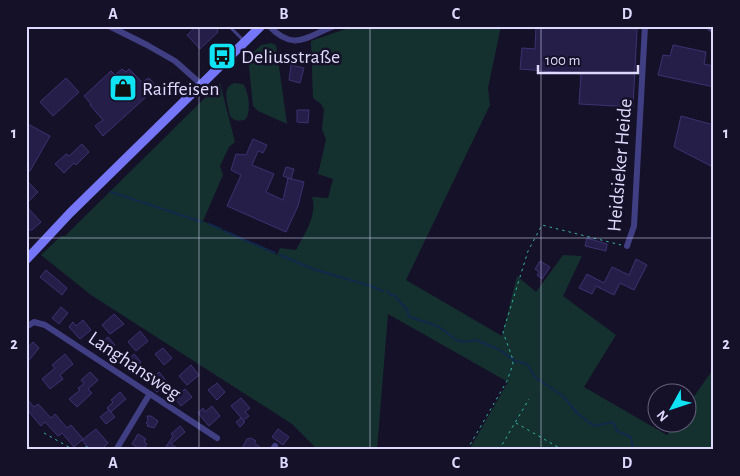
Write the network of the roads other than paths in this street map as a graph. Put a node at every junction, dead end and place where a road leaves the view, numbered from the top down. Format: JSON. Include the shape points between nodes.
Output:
{"nodes":[{"id":1,"x":109,"y":26,"type":"edge"},
{"id":2,"x":229,"y":26,"type":"edge"},
{"id":3,"x":261,"y":26,"type":"edge"},
{"id":4,"x":269,"y":26,"type":"edge"},
{"id":5,"x":334,"y":26,"type":"edge"},
{"id":6,"x":645,"y":26,"type":"edge"},
{"id":7,"x":708,"y":26,"type":"edge"},
{"id":8,"x":714,"y":31,"type":"edge"},
{"id":9,"x":245,"y":42,"type":"junction"},
{"id":10,"x":202,"y":85,"type":"junction"},
{"id":11,"x":627,"y":246,"type":"road end"},
{"id":12,"x":26,"y":260,"type":"edge"},
{"id":13,"x":26,"y":327,"type":"edge"},
{"id":14,"x":149,"y":395,"type":"junction"},
{"id":15,"x":216,"y":438,"type":"dead end"},
{"id":16,"x":116,"y":450,"type":"edge"}],
"edges":[{"from":1,"to":10,"type":"street","via":[[175,61]]},
{"from":2,"to":9,"type":"lane"},
{"from":3,"to":9,"type":"main road"},
{"from":4,"to":5,"type":"street","via":[[283,39],[295,41]]},
{"from":6,"to":11,"type":"street","name":"Heidsieker Heide","via":[[634,226]]},
{"from":7,"to":8,"type":"street"},
{"from":9,"to":10,"type":"main road"},
{"from":10,"to":12,"type":"main road"},
{"from":13,"to":14,"type":"street","name":"Langhansweg","via":[[34,322],[45,325]]},
{"from":14,"to":15,"type":"street","name":"Langhansweg"},
{"from":14,"to":16,"type":"street"}]}
